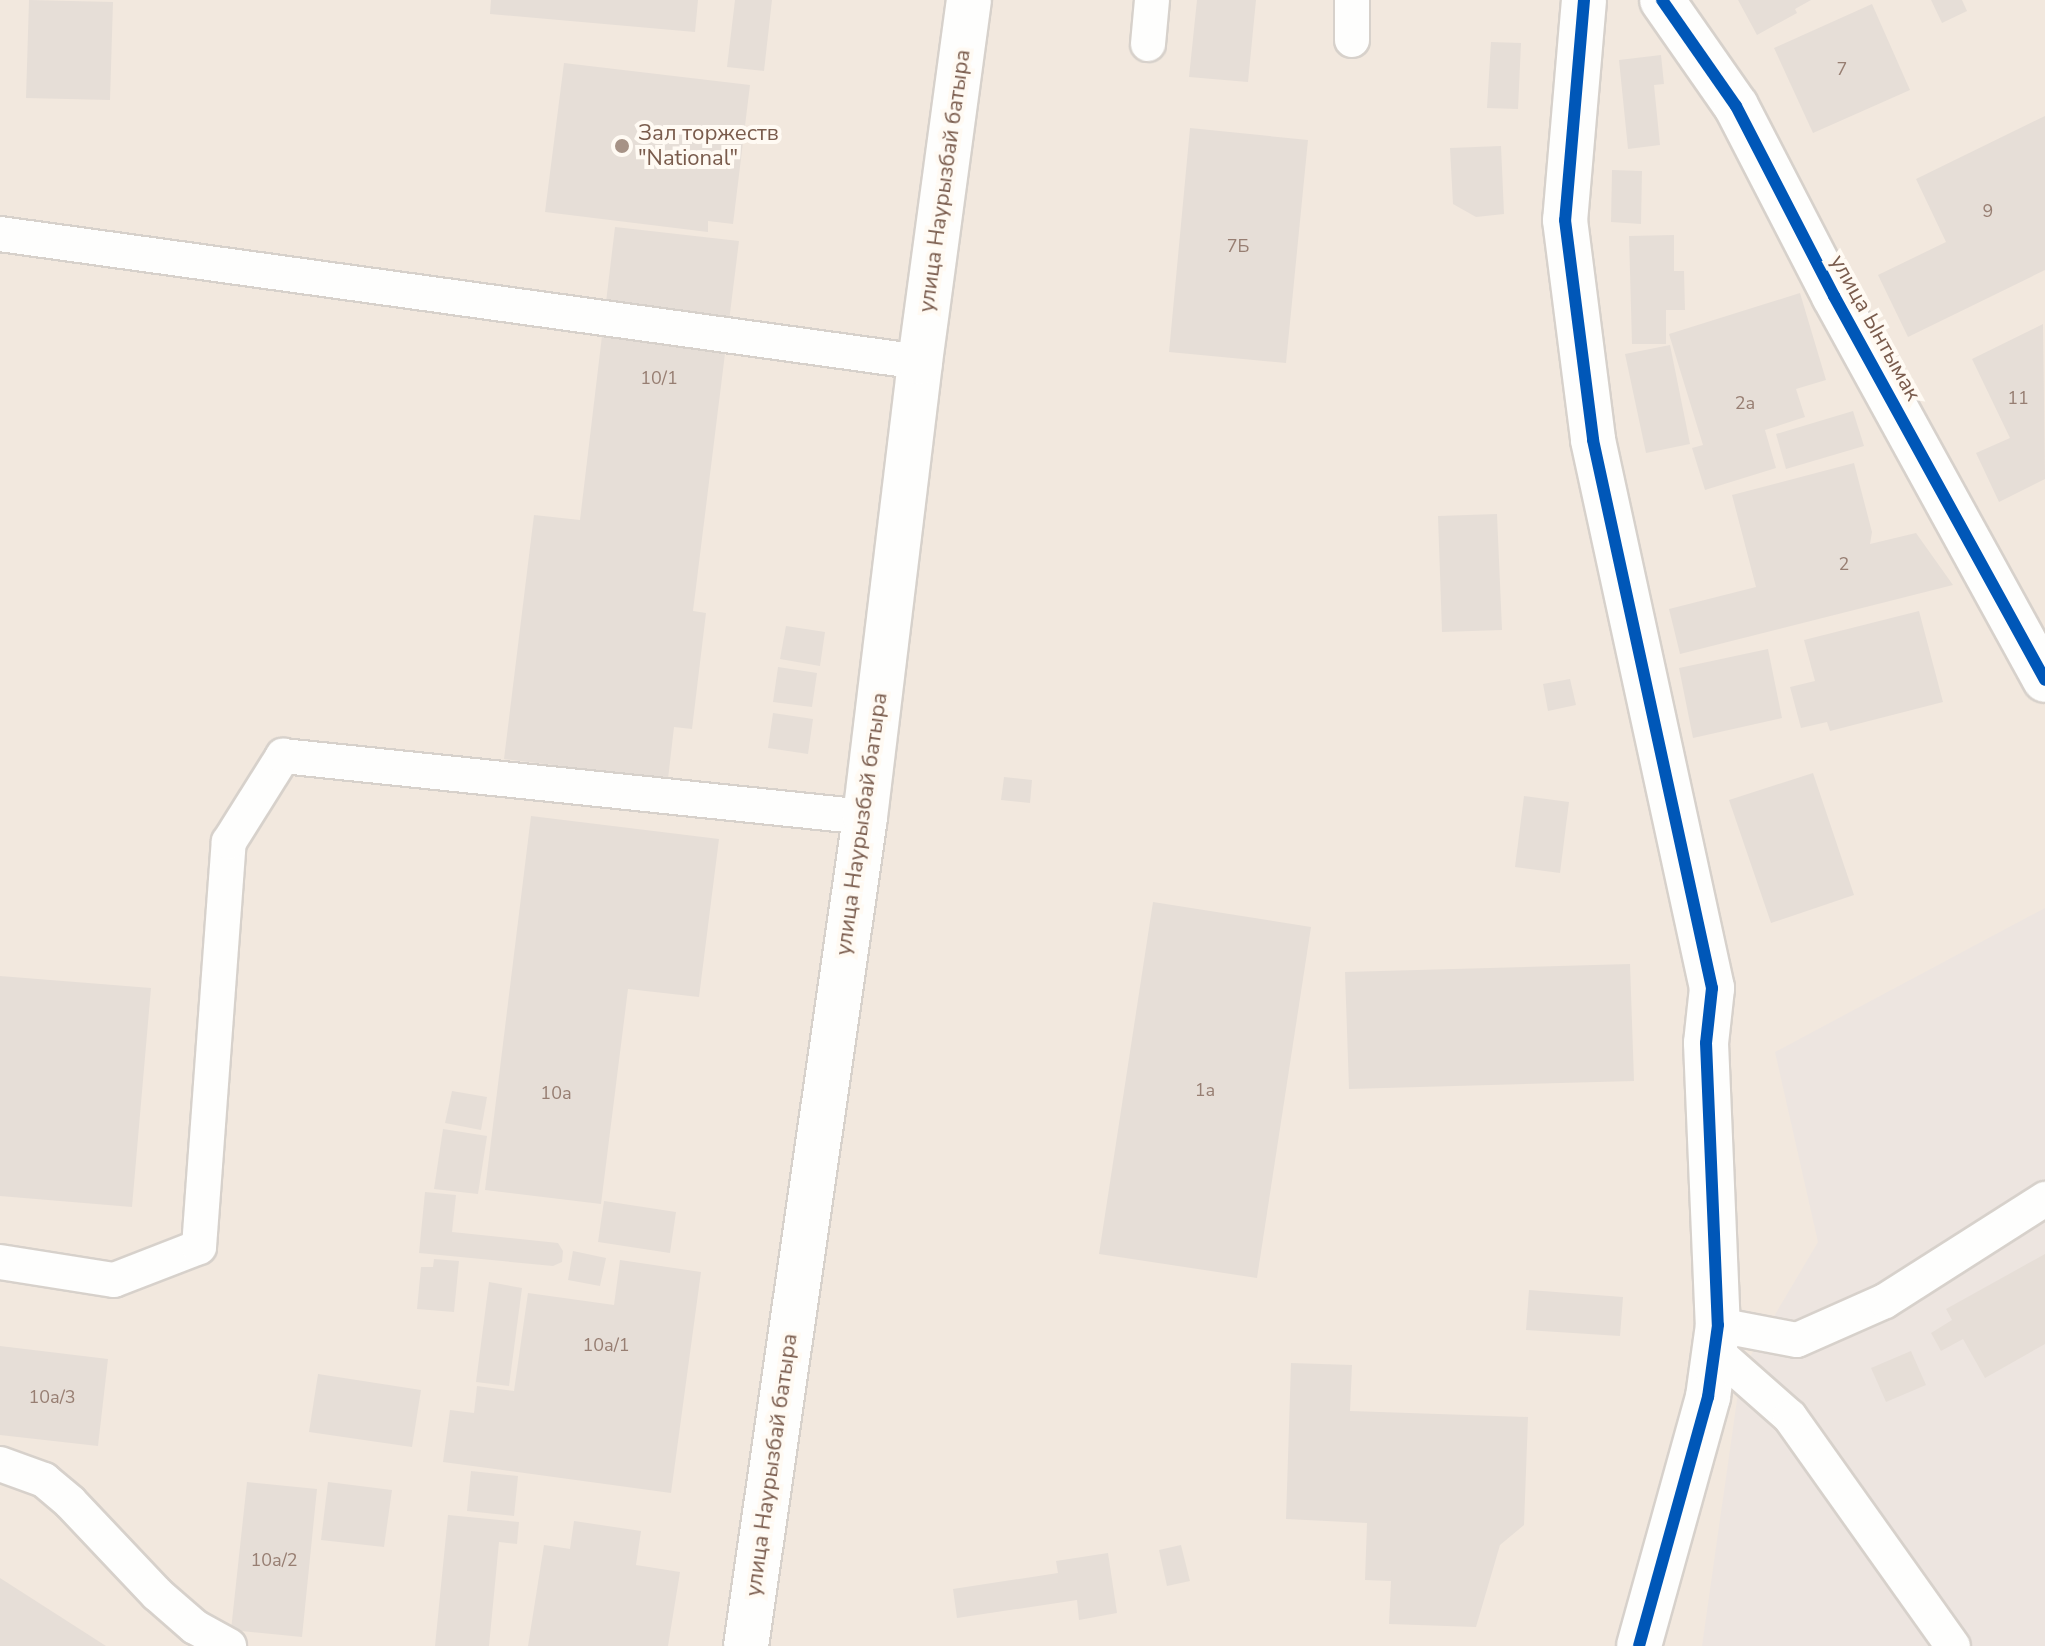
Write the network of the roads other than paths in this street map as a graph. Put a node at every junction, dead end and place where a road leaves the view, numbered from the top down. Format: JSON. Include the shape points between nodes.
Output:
{"nodes":[{"id":1,"x":969,"y":0,"type":"edge"},
{"id":2,"x":1152,"y":0,"type":"edge"},
{"id":3,"x":1352,"y":0,"type":"edge"},
{"id":4,"x":1584,"y":0,"type":"edge"},
{"id":5,"x":1662,"y":0,"type":"edge"},
{"id":6,"x":1352,"y":40,"type":"dead end"},
{"id":7,"x":1148,"y":44,"type":"dead end"},
{"id":8,"x":0,"y":234,"type":"edge"},
{"id":9,"x":920,"y":362,"type":"junction"},
{"id":10,"x":2045,"y":680,"type":"edge"},
{"id":11,"x":865,"y":817,"type":"junction"},
{"id":12,"x":2045,"y":1199,"type":"edge"},
{"id":13,"x":0,"y":1262,"type":"edge"},
{"id":14,"x":1716,"y":1338,"type":"junction"},
{"id":15,"x":0,"y":1464,"type":"edge"},
{"id":16,"x":229,"y":1646,"type":"edge"},
{"id":17,"x":746,"y":1646,"type":"edge"},
{"id":18,"x":1639,"y":1646,"type":"edge"},
{"id":19,"x":1953,"y":1646,"type":"edge"}],
"edges":[{"from":1,"to":9,"type":"street","name":"улица Наурызбай батыра"},
{"from":2,"to":7,"type":"lane"},
{"from":3,"to":6,"type":"lane"},
{"from":4,"to":14,"type":"street","via":[[1565,220],[1593,440],[1712,988],[1706,1043]]},
{"from":5,"to":10,"type":"street","name":"улица Ынтымак","via":[[1736,106]]},
{"from":8,"to":9,"type":"lane"},
{"from":9,"to":11,"type":"street","name":"улица Наурызбай батыра"},
{"from":11,"to":13,"type":"lane","via":[[283,756],[229,842],[199,1247],[114,1280]]},
{"from":11,"to":17,"type":"street","name":"улица Наурызбай батыра"},
{"from":12,"to":14,"type":"lane","via":[[1885,1301],[1797,1340]]},
{"from":14,"to":18,"type":"street","via":[[1708,1397]]},
{"from":14,"to":19,"type":"lane","via":[[1790,1417]]},
{"from":15,"to":16,"type":"lane","via":[[44,1480],[157,1594],[195,1627]]}]}
